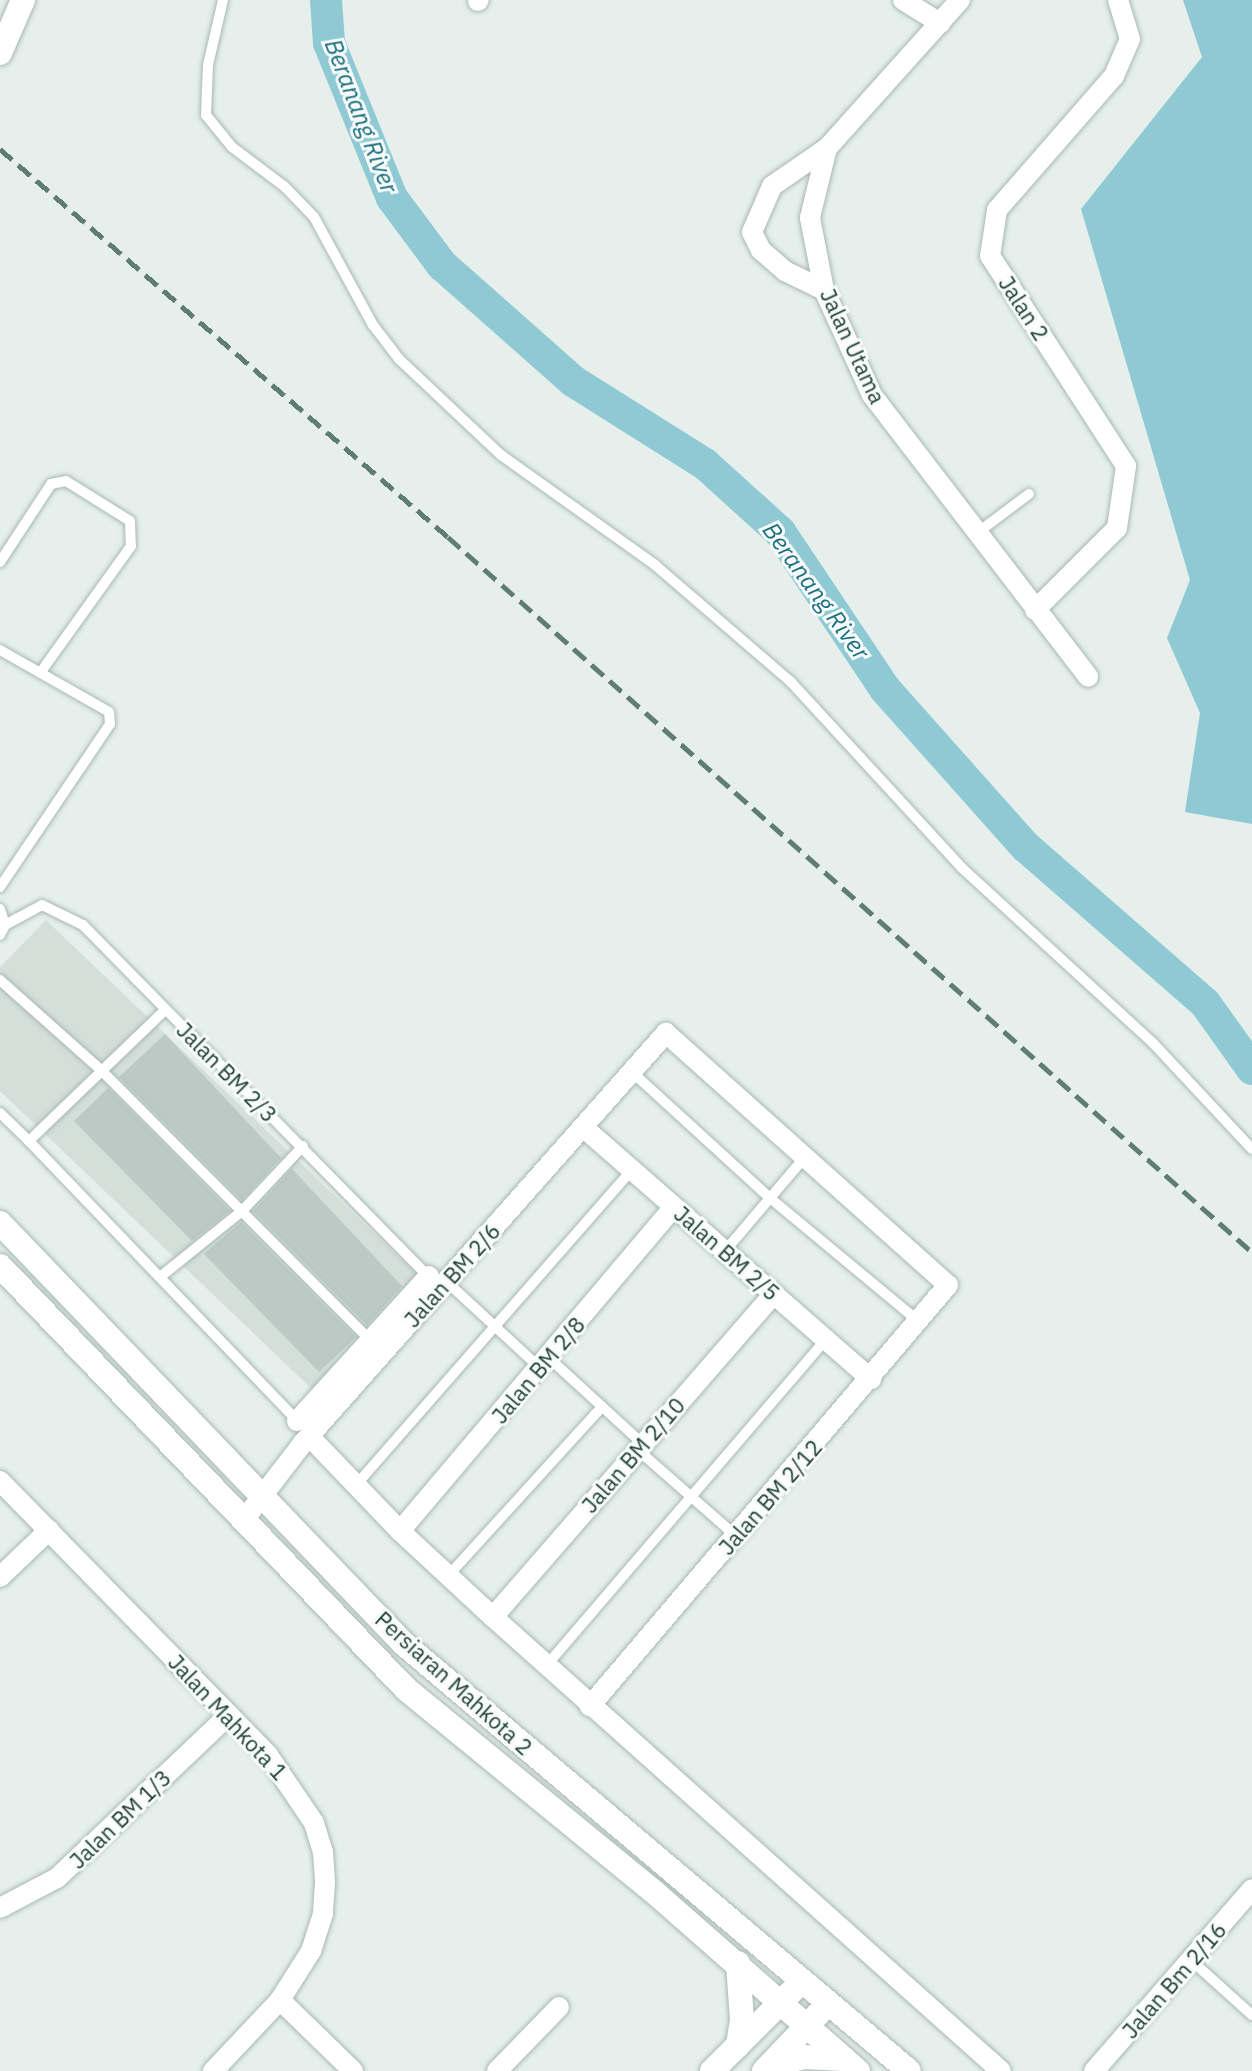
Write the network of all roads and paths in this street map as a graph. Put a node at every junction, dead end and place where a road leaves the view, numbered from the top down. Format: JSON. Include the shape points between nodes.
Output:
{"nodes":[{"id":1,"x":23,"y":0,"type":"edge"},
{"id":2,"x":223,"y":0,"type":"edge"},
{"id":3,"x":903,"y":0,"type":"edge"},
{"id":4,"x":960,"y":0,"type":"edge"},
{"id":5,"x":1118,"y":0,"type":"edge"},
{"id":6,"x":940,"y":23,"type":"junction"},
{"id":7,"x":0,"y":53,"type":"edge"},
{"id":8,"x":827,"y":148,"type":"junction"},
{"id":9,"x":824,"y":290,"type":"junction"},
{"id":10,"x":1029,"y":494,"type":"dead end"},
{"id":11,"x":977,"y":533,"type":"junction"},
{"id":12,"x":0,"y":562,"type":"edge"},
{"id":13,"x":1035,"y":610,"type":"junction"},
{"id":14,"x":0,"y":650,"type":"edge"},
{"id":15,"x":40,"y":673,"type":"junction"},
{"id":16,"x":1088,"y":677,"type":"dead end"},
{"id":17,"x":0,"y":887,"type":"edge"},
{"id":18,"x":0,"y":909,"type":"edge"},
{"id":19,"x":3,"y":930,"type":"edge"},
{"id":20,"x":0,"y":980,"type":"edge"},
{"id":21,"x":165,"y":1010,"type":"junction"},
{"id":22,"x":102,"y":1071,"type":"junction"},
{"id":23,"x":632,"y":1072,"type":"junction"},
{"id":24,"x":0,"y":1113,"type":"edge"},
{"id":25,"x":583,"y":1127,"type":"junction"},
{"id":26,"x":29,"y":1141,"type":"junction"},
{"id":27,"x":303,"y":1146,"type":"junction"},
{"id":28,"x":1252,"y":1149,"type":"edge"},
{"id":29,"x":805,"y":1157,"type":"junction"},
{"id":30,"x":632,"y":1170,"type":"junction"},
{"id":31,"x":770,"y":1198,"type":"junction"},
{"id":32,"x":674,"y":1207,"type":"junction"},
{"id":33,"x":242,"y":1211,"type":"junction"},
{"id":34,"x":0,"y":1223,"type":"edge"},
{"id":35,"x":725,"y":1251,"type":"junction"},
{"id":36,"x":0,"y":1266,"type":"edge"},
{"id":37,"x":160,"y":1277,"type":"junction"},
{"id":38,"x":439,"y":1282,"type":"junction"},
{"id":39,"x":774,"y":1294,"type":"junction"},
{"id":40,"x":918,"y":1321,"type":"junction"},
{"id":41,"x":495,"y":1327,"type":"junction"},
{"id":42,"x":826,"y":1339,"type":"junction"},
{"id":43,"x":370,"y":1340,"type":"junction"},
{"id":44,"x":545,"y":1364,"type":"junction"},
{"id":45,"x":871,"y":1379,"type":"junction"},
{"id":46,"x":602,"y":1407,"type":"junction"},
{"id":47,"x":303,"y":1428,"type":"junction"},
{"id":48,"x":640,"y":1447,"type":"junction"},
{"id":49,"x":0,"y":1481,"type":"edge"},
{"id":50,"x":356,"y":1485,"type":"junction"},
{"id":51,"x":264,"y":1497,"type":"junction"},
{"id":52,"x":692,"y":1497,"type":"junction"},
{"id":53,"x":243,"y":1521,"type":"junction"},
{"id":54,"x":49,"y":1530,"type":"junction"},
{"id":55,"x":400,"y":1531,"type":"junction"},
{"id":56,"x":736,"y":1536,"type":"junction"},
{"id":57,"x":448,"y":1576,"type":"junction"},
{"id":58,"x":0,"y":1577,"type":"edge"},
{"id":59,"x":493,"y":1617,"type":"junction"},
{"id":60,"x":546,"y":1666,"type":"junction"},
{"id":61,"x":590,"y":1706,"type":"junction"},
{"id":62,"x":229,"y":1715,"type":"junction"},
{"id":63,"x":1252,"y":1889,"type":"edge"},
{"id":64,"x":0,"y":1908,"type":"edge"},
{"id":65,"x":1192,"y":1961,"type":"junction"},
{"id":66,"x":738,"y":1963,"type":"junction"},
{"id":67,"x":800,"y":1982,"type":"junction"},
{"id":68,"x":280,"y":2000,"type":"junction"},
{"id":69,"x":783,"y":2001,"type":"junction"},
{"id":70,"x":827,"y":2003,"type":"junction"},
{"id":71,"x":559,"y":2007,"type":"dead end"},
{"id":72,"x":1252,"y":2015,"type":"edge"},
{"id":73,"x":808,"y":2027,"type":"junction"},
{"id":74,"x":738,"y":2046,"type":"junction"},
{"id":75,"x":851,"y":2065,"type":"edge"},
{"id":76,"x":766,"y":2068,"type":"edge"},
{"id":77,"x":213,"y":2071,"type":"edge"},
{"id":78,"x":353,"y":2071,"type":"edge"},
{"id":79,"x":497,"y":2071,"type":"edge"},
{"id":80,"x":712,"y":2071,"type":"edge"},
{"id":81,"x":909,"y":2071,"type":"edge"},
{"id":82,"x":1001,"y":2071,"type":"edge"},
{"id":83,"x":1094,"y":2071,"type":"edge"}],
"edges":[{"from":1,"to":7,"type":"main road"},
{"from":2,"to":28,"type":"lane","via":[[208,65],[206,115],[232,147],[314,217],[373,325],[399,359],[501,455],[655,565],[791,682],[962,868],[1153,1043]]},
{"from":3,"to":6,"type":"street"},
{"from":4,"to":6,"type":"street","name":"Jalan Utama"},
{"from":5,"to":13,"type":"street","name":"Jalan 2","via":[[1130,39],[1114,76],[997,210],[990,256],[1126,466],[1117,528]]},
{"from":6,"to":8,"type":"street","name":"Jalan Utama"},
{"from":8,"to":9,"type":"street","name":"Jalan Utama","via":[[810,218]]},
{"from":8,"to":9,"type":"street","via":[[772,186],[752,232],[761,250],[785,271]]},
{"from":9,"to":11,"type":"street","name":"Jalan Utama","via":[[872,395]]},
{"from":10,"to":11,"type":"lane"},
{"from":11,"to":13,"type":"street","name":"Jalan Utama"},
{"from":12,"to":15,"type":"lane","via":[[51,484],[66,481],[130,521],[131,546]]},
{"from":13,"to":16,"type":"street","name":"Jalan Utama"},
{"from":14,"to":15,"type":"lane"},
{"from":15,"to":17,"type":"lane","via":[[109,712],[110,724]]},
{"from":18,"to":19,"type":"lane"},
{"from":19,"to":21,"type":"lane","name":"Jalan BM 2/3","via":[[42,905],[83,925]]},
{"from":20,"to":22,"type":"lane"},
{"from":21,"to":22,"type":"lane"},
{"from":21,"to":27,"type":"lane","name":"Jalan BM 2/3"},
{"from":22,"to":26,"type":"lane"},
{"from":22,"to":33,"type":"lane"},
{"from":23,"to":25,"type":"street","name":"Jalan BM 2/6"},
{"from":23,"to":29,"type":"street","name":"Jalan BM 2/6","via":[[666,1033]]},
{"from":23,"to":31,"type":"lane"},
{"from":24,"to":26,"type":"lane"},
{"from":25,"to":30,"type":"street","name":"Jalan BM 2/5"},
{"from":25,"to":38,"type":"street","name":"Jalan BM 2/6"},
{"from":26,"to":37,"type":"lane"},
{"from":27,"to":33,"type":"lane"},
{"from":27,"to":38,"type":"lane","name":"Jalan BM 2/3"},
{"from":29,"to":31,"type":"lane"},
{"from":29,"to":40,"type":"street","name":"Jalan BM 2/12","via":[[948,1285]]},
{"from":30,"to":32,"type":"street","name":"Jalan BM 2/5"},
{"from":30,"to":41,"type":"lane"},
{"from":31,"to":35,"type":"lane"},
{"from":31,"to":40,"type":"lane"},
{"from":32,"to":35,"type":"street","name":"Jalan BM 2/5"},
{"from":32,"to":44,"type":"street","name":"Jalan BM 2/8"},
{"from":33,"to":37,"type":"lane"},
{"from":33,"to":43,"type":"lane"},
{"from":34,"to":51,"type":"main road","name":"Persiaran Mahkota 2"},
{"from":35,"to":39,"type":"street","name":"Jalan BM 2/5"},
{"from":36,"to":53,"type":"main road","name":"Persiaran Mahkota 2"},
{"from":37,"to":47,"type":"lane"},
{"from":38,"to":41,"type":"lane","name":"Jalan BM 2/3"},
{"from":38,"to":43,"type":"street"},
{"from":38,"to":47,"type":"street","name":"Jalan BM 2/6"},
{"from":39,"to":42,"type":"street","name":"Jalan BM 2/5"},
{"from":39,"to":48,"type":"street","name":"Jalan BM 2/10"},
{"from":40,"to":45,"type":"street","name":"Jalan BM 2/12"},
{"from":41,"to":44,"type":"lane","name":"Jalan BM 2/3"},
{"from":41,"to":50,"type":"lane"},
{"from":42,"to":45,"type":"street","name":"Jalan BM 2/5"},
{"from":42,"to":52,"type":"lane"},
{"from":43,"to":47,"type":"street"},
{"from":44,"to":46,"type":"lane","name":"Jalan BM 2/3"},
{"from":44,"to":55,"type":"street","name":"Jalan BM 2/8"},
{"from":45,"to":56,"type":"street","name":"Jalan BM 2/12"},
{"from":46,"to":48,"type":"lane","name":"Jalan BM 2/3"},
{"from":46,"to":57,"type":"lane"},
{"from":47,"to":50,"type":"street"},
{"from":47,"to":51,"type":"street","name":"Jalan BM 2/6"},
{"from":48,"to":52,"type":"lane","name":"Jalan BM 2/3"},
{"from":48,"to":59,"type":"street","name":"Jalan BM 2/10"},
{"from":49,"to":54,"type":"street","name":"Jalan Mahkota 1"},
{"from":50,"to":55,"type":"street"},
{"from":51,"to":53,"type":"street","name":"Jalan BM 2/6"},
{"from":51,"to":67,"type":"main road","name":"Persiaran Mahkota 2","via":[[404,1644]]},
{"from":52,"to":56,"type":"lane","name":"Jalan BM 2/3"},
{"from":52,"to":60,"type":"lane"},
{"from":53,"to":66,"type":"main road","name":"Persiaran Mahkota 2","via":[[406,1689]]},
{"from":54,"to":58,"type":"street"},
{"from":54,"to":62,"type":"street","name":"Jalan Mahkota 1"},
{"from":55,"to":57,"type":"street"},
{"from":56,"to":61,"type":"street","name":"Jalan BM 2/12"},
{"from":57,"to":59,"type":"street"},
{"from":59,"to":60,"type":"street"},
{"from":60,"to":61,"type":"street"},
{"from":61,"to":82,"type":"street"},
{"from":62,"to":64,"type":"street","name":"Jalan BM 1/3","via":[[57,1878]]},
{"from":62,"to":68,"type":"street","name":"Jalan Mahkota 1","via":[[297,1791],[323,1852],[323,1914],[311,1951]]},
{"from":63,"to":65,"type":"street","name":"Jalan Bm 2/16"},
{"from":65,"to":72,"type":"lane"},
{"from":65,"to":83,"type":"street","name":"Jalan Bm 2/16"},
{"from":66,"to":69,"type":"main road","name":"Persiaran Mahkota 2"},
{"from":66,"to":74,"type":"main road"},
{"from":67,"to":69,"type":"main road"},
{"from":67,"to":70,"type":"main road","name":"Persiaran Mahkota 2"},
{"from":68,"to":77,"type":"street","name":"Jalan Mahkota 1"},
{"from":68,"to":78,"type":"street"},
{"from":69,"to":73,"type":"main road","name":"Persiaran Mahkota 2"},
{"from":69,"to":74,"type":"main road"},
{"from":70,"to":73,"type":"main road"},
{"from":70,"to":81,"type":"main road","name":"Persiaran Mahkota 2"},
{"from":71,"to":79,"type":"street"},
{"from":73,"to":75,"type":"main road","name":"Persiaran Mahkota 2"},
{"from":73,"to":76,"type":"main road"},
{"from":74,"to":80,"type":"main road"},
{"from":75,"to":76,"type":"main road","via":[[804,2057]]}]}
